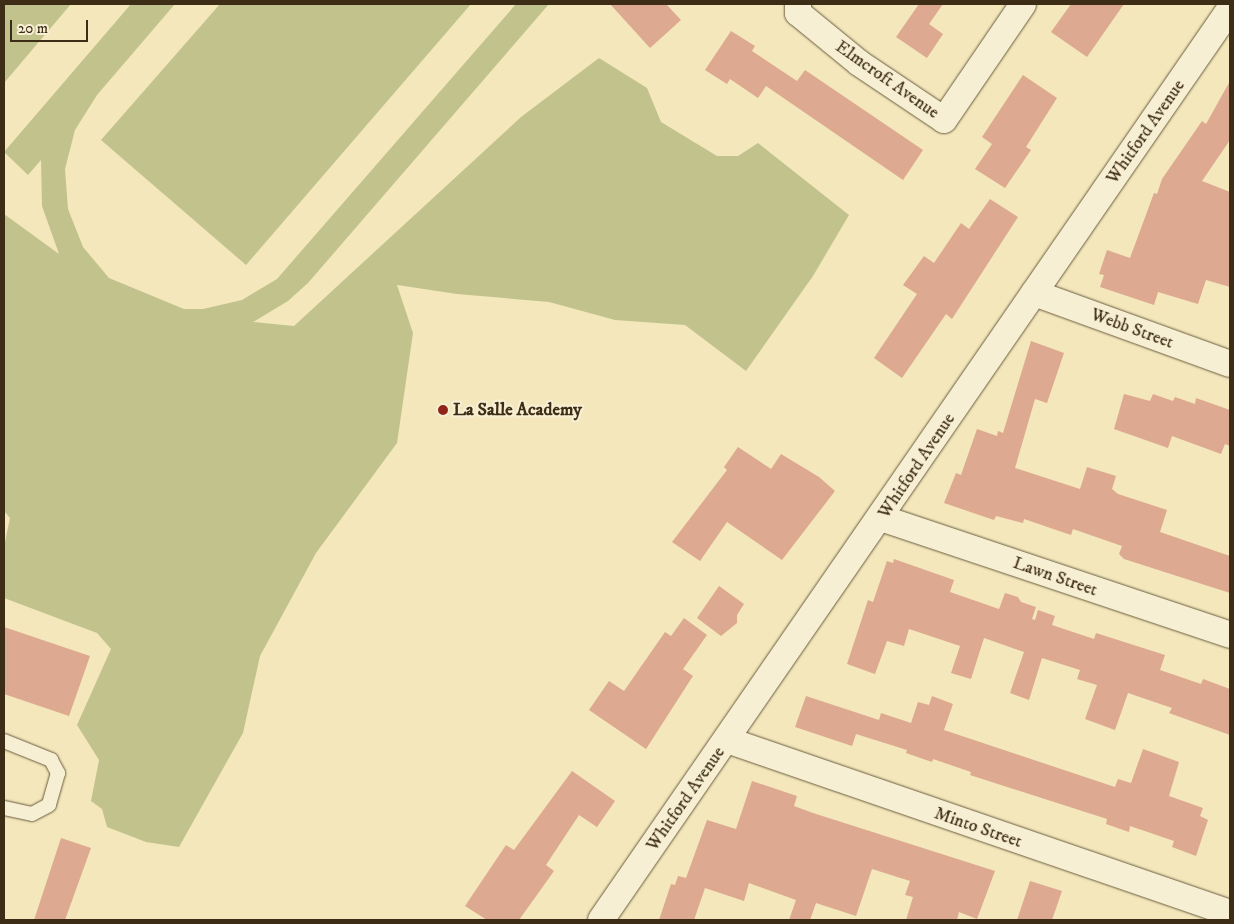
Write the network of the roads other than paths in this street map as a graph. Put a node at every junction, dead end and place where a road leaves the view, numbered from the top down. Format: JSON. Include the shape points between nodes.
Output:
{"nodes":[{"id":1,"x":798,"y":4,"type":"edge"},
{"id":2,"x":1023,"y":4,"type":"edge"},
{"id":3,"x":1230,"y":9,"type":"edge"},
{"id":4,"x":1034,"y":293,"type":"junction"},
{"id":5,"x":1230,"y":364,"type":"edge"},
{"id":6,"x":881,"y":518,"type":"junction"},
{"id":7,"x":1230,"y":635,"type":"edge"},
{"id":8,"x":727,"y":740,"type":"junction"},
{"id":9,"x":4,"y":741,"type":"edge"},
{"id":10,"x":4,"y":808,"type":"edge"},
{"id":11,"x":1230,"y":913,"type":"edge"},
{"id":12,"x":601,"y":920,"type":"edge"}],
"edges":[{"from":1,"to":2,"type":"street","name":"Elmcroft Avenue","via":[[798,13],[859,63],[944,120]]},
{"from":3,"to":4,"type":"street","name":"Whitford Avenue"},
{"from":4,"to":5,"type":"street","name":"Webb Street"},
{"from":4,"to":6,"type":"street","name":"Whitford Avenue"},
{"from":6,"to":7,"type":"street","name":"Lawn Street"},
{"from":6,"to":8,"type":"street","name":"Whitford Avenue"},
{"from":8,"to":11,"type":"street","name":"Minto Street"},
{"from":8,"to":12,"type":"street","name":"Whitford Avenue"},
{"from":9,"to":10,"type":"lane","via":[[51,760],[58,773],[49,805],[32,814]]}]}
